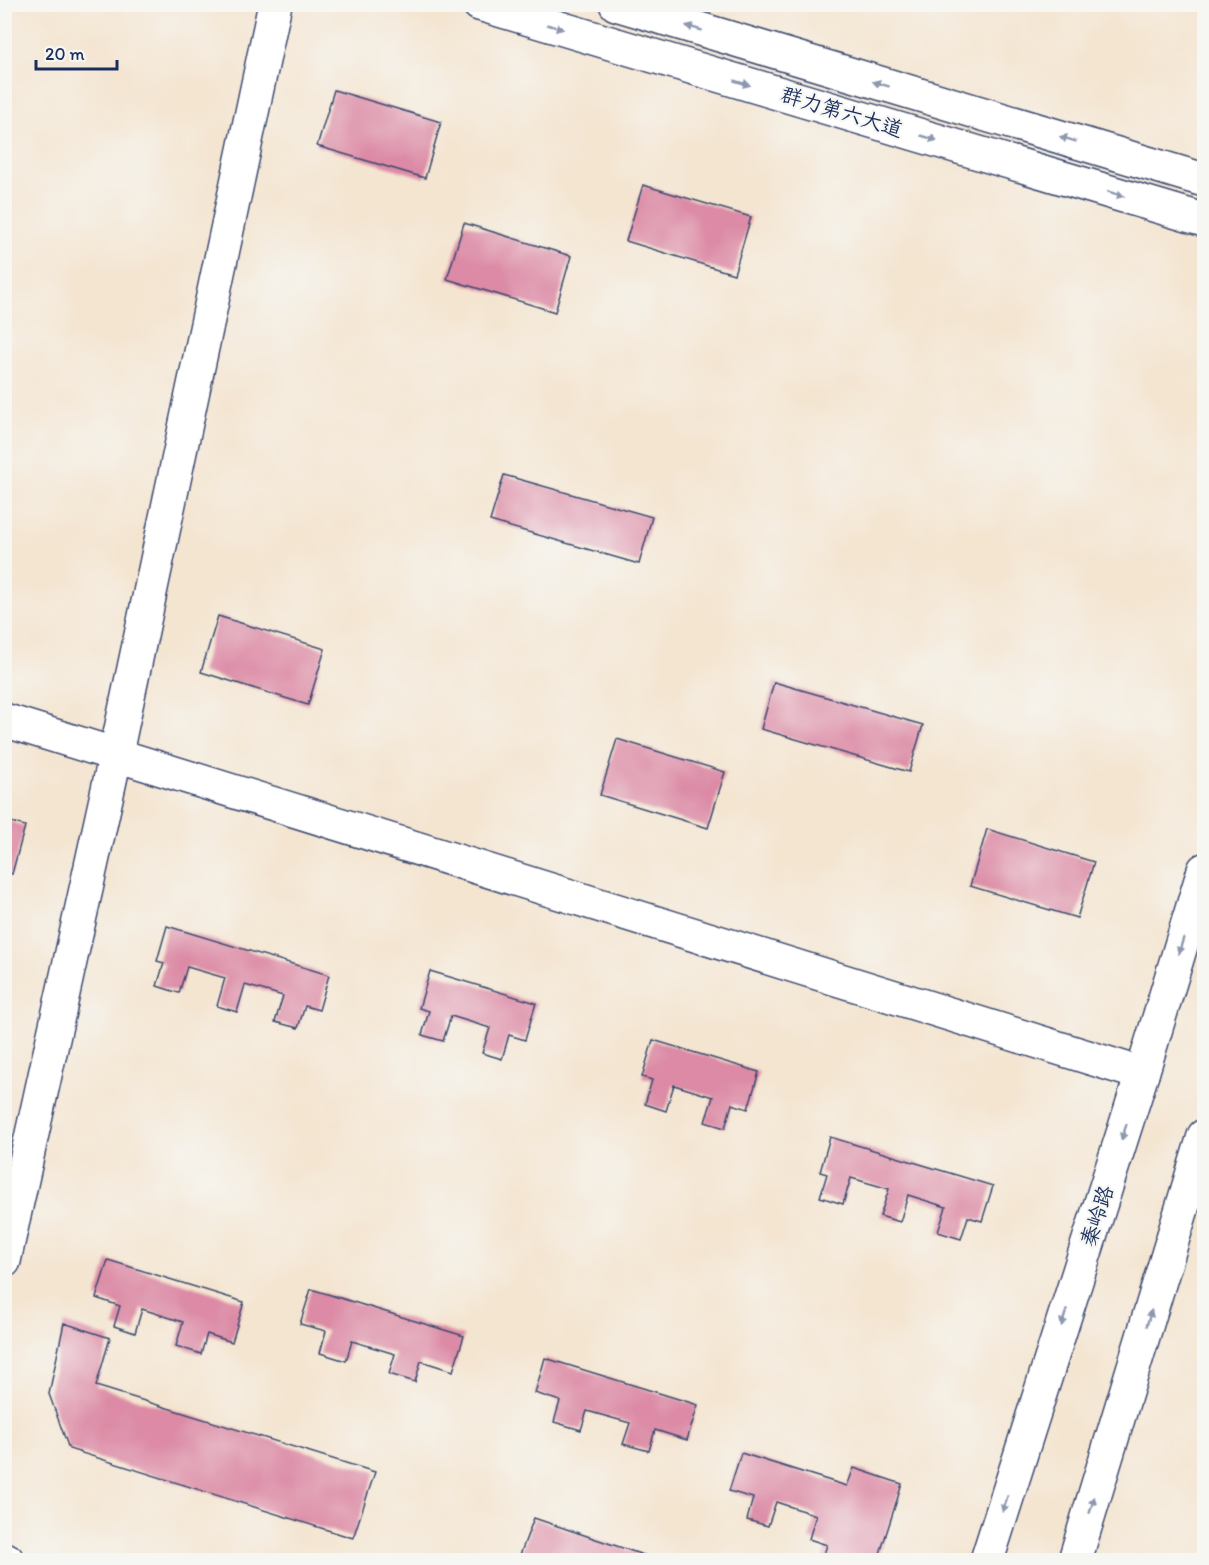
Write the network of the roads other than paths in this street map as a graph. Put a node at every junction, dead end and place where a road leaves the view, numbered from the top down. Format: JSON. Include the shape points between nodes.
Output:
{"nodes":[{"id":1,"x":275,"y":4,"type":"edge"},
{"id":2,"x":479,"y":4,"type":"edge"},
{"id":3,"x":616,"y":4,"type":"edge"},
{"id":4,"x":1204,"y":180,"type":"edge"},
{"id":5,"x":1204,"y":220,"type":"edge"},
{"id":6,"x":4,"y":720,"type":"edge"},
{"id":7,"x":116,"y":753,"type":"junction"},
{"id":8,"x":1204,"y":870,"type":"edge"},
{"id":9,"x":1142,"y":1074,"type":"junction"},
{"id":10,"x":1204,"y":1136,"type":"edge"},
{"id":11,"x":4,"y":1261,"type":"edge"},
{"id":12,"x":987,"y":1560,"type":"edge"},
{"id":13,"x":1075,"y":1560,"type":"edge"}],
"edges":[{"from":1,"to":7,"type":"main road"},
{"from":2,"to":5,"type":"main road","name":"群力第六大道","one_way":true},
{"from":4,"to":3,"type":"main road","name":"群力第六大道","one_way":true},
{"from":6,"to":7,"type":"main road"},
{"from":7,"to":9,"type":"main road"},
{"from":7,"to":11,"type":"main road"},
{"from":8,"to":9,"type":"main road","name":"秦岭路","one_way":true},
{"from":9,"to":12,"type":"main road","name":"秦岭路","one_way":true},
{"from":13,"to":10,"type":"main road","one_way":true}]}
